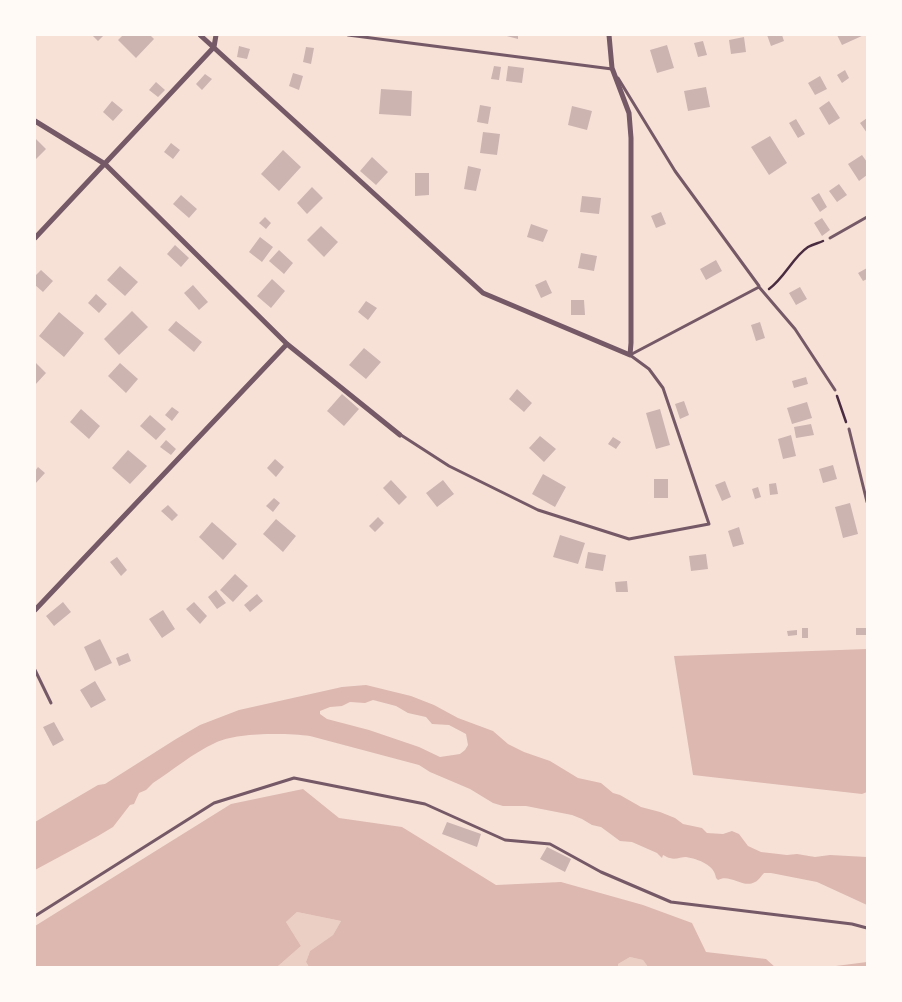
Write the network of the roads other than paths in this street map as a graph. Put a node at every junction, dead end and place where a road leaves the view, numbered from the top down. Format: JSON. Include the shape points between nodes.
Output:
{"nodes":[{"id":1,"x":200,"y":35,"type":"edge"},
{"id":2,"x":216,"y":35,"type":"edge"},
{"id":3,"x":348,"y":35,"type":"edge"},
{"id":4,"x":610,"y":35,"type":"edge"},
{"id":5,"x":214,"y":47,"type":"junction"},
{"id":6,"x":612,"y":68,"type":"junction"},
{"id":7,"x":35,"y":121,"type":"edge"},
{"id":8,"x":105,"y":164,"type":"junction"},
{"id":9,"x":867,"y":217,"type":"edge"},
{"id":10,"x":35,"y":238,"type":"edge"},
{"id":11,"x":830,"y":238,"type":"road end"},
{"id":12,"x":759,"y":286,"type":"junction"},
{"id":13,"x":288,"y":344,"type":"junction"},
{"id":14,"x":630,"y":355,"type":"junction"},
{"id":15,"x":835,"y":390,"type":"road end"},
{"id":16,"x":849,"y":429,"type":"road end"},
{"id":17,"x":400,"y":435,"type":"joint"},
{"id":18,"x":867,"y":502,"type":"edge"},
{"id":19,"x":35,"y":610,"type":"edge"},
{"id":20,"x":35,"y":670,"type":"edge"},
{"id":21,"x":51,"y":703,"type":"dead end"},
{"id":22,"x":35,"y":916,"type":"edge"},
{"id":23,"x":867,"y":928,"type":"edge"}],
"edges":[{"from":1,"to":5,"type":"street"},
{"from":2,"to":5,"type":"street"},
{"from":3,"to":6,"type":"lane"},
{"from":4,"to":6,"type":"street"},
{"from":5,"to":8,"type":"street"},
{"from":5,"to":14,"type":"street","via":[[483,293]]},
{"from":6,"to":12,"type":"lane","via":[[675,171]]},
{"from":6,"to":14,"type":"street","via":[[629,113],[631,138]]},
{"from":7,"to":8,"type":"street"},
{"from":8,"to":10,"type":"street"},
{"from":8,"to":13,"type":"street"},
{"from":9,"to":11,"type":"lane"},
{"from":12,"to":14,"type":"lane"},
{"from":12,"to":15,"type":"lane","via":[[795,329]]},
{"from":13,"to":17,"type":"street"},
{"from":13,"to":19,"type":"street"},
{"from":14,"to":17,"type":"lane","via":[[664,388],[709,524],[629,539],[538,510],[449,466]]},
{"from":16,"to":18,"type":"lane"},
{"from":20,"to":21,"type":"lane"},
{"from":22,"to":23,"type":"lane","via":[[214,803],[294,778],[425,804],[506,840],[550,844],[601,872],[671,902]]}]}
